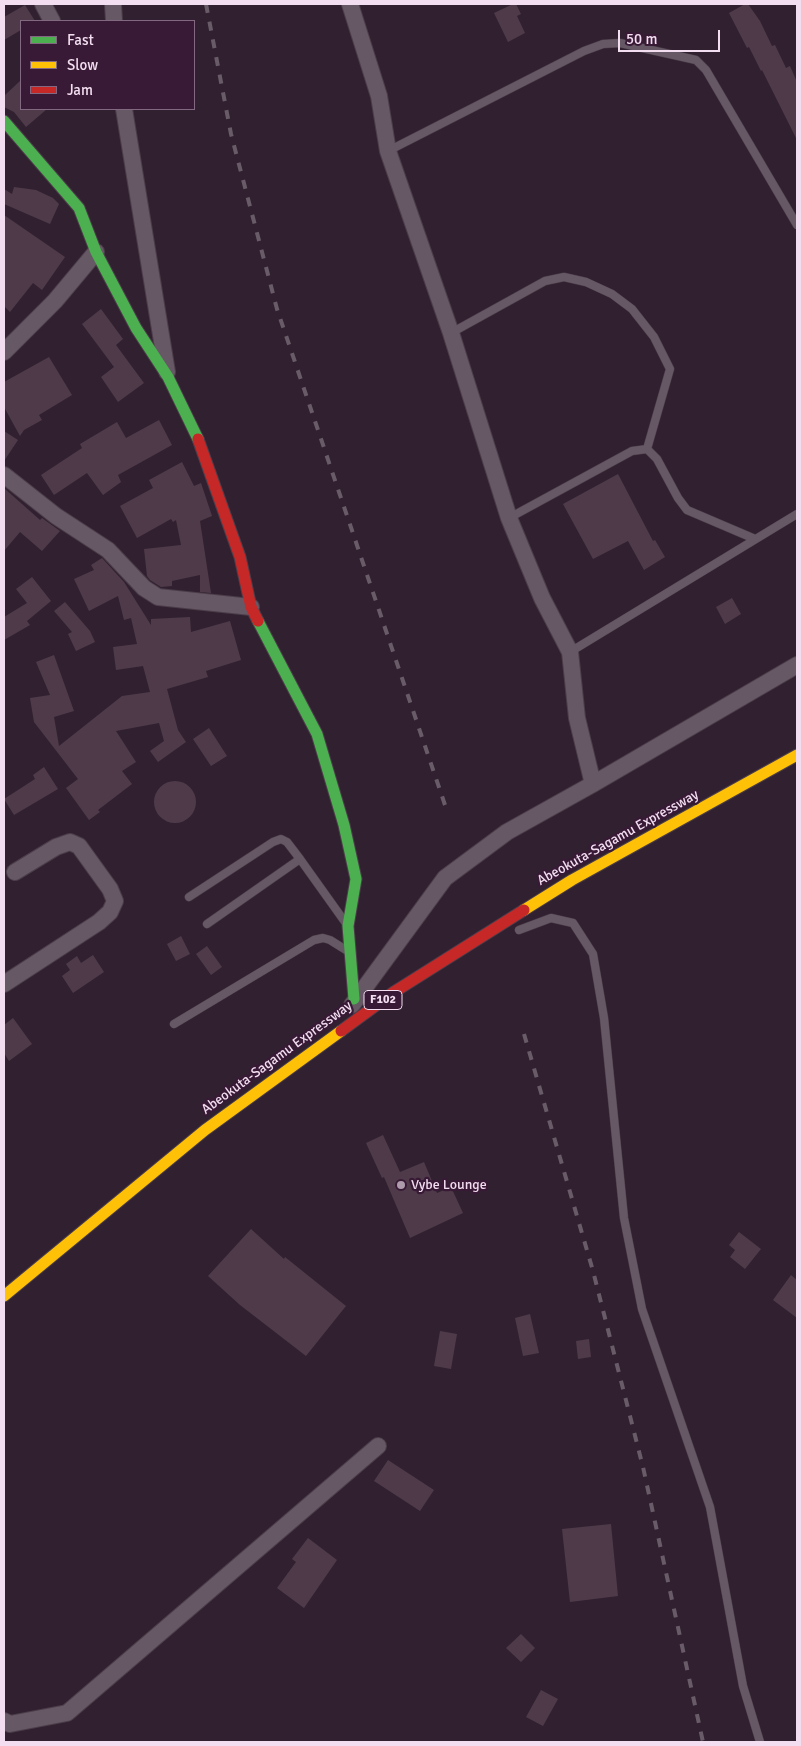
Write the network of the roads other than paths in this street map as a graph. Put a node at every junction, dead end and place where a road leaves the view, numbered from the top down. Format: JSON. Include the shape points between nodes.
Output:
{"nodes":[{"id":1,"x":43,"y":4,"type":"edge"},
{"id":2,"x":113,"y":4,"type":"edge"},
{"id":3,"x":350,"y":4,"type":"edge"},
{"id":4,"x":51,"y":20,"type":"edge"},
{"id":5,"x":114,"y":20,"type":"edge"},
{"id":6,"x":124,"y":110,"type":"edge"},
{"id":7,"x":4,"y":121,"type":"edge"},
{"id":8,"x":388,"y":151,"type":"junction"},
{"id":9,"x":797,"y":225,"type":"edge"},
{"id":10,"x":96,"y":252,"type":"junction"},
{"id":11,"x":451,"y":333,"type":"junction"},
{"id":12,"x":4,"y":352,"type":"edge"},
{"id":13,"x":168,"y":377,"type":"junction"},
{"id":14,"x":647,"y":449,"type":"junction"},
{"id":15,"x":4,"y":475,"type":"edge"},
{"id":16,"x":797,"y":514,"type":"edge"},
{"id":17,"x":509,"y":518,"type":"junction"},
{"id":18,"x":755,"y":539,"type":"junction"},
{"id":19,"x":252,"y":607,"type":"junction"},
{"id":20,"x":570,"y":652,"type":"junction"},
{"id":21,"x":797,"y":665,"type":"edge"},
{"id":22,"x":797,"y":755,"type":"edge"},
{"id":23,"x":593,"y":784,"type":"junction"},
{"id":24,"x":300,"y":859,"type":"junction"},
{"id":25,"x":15,"y":872,"type":"dead end"},
{"id":26,"x":189,"y":897,"type":"dead end"},
{"id":27,"x":558,"y":907,"type":"dead end"},
{"id":28,"x":207,"y":924,"type":"dead end"},
{"id":29,"x":348,"y":926,"type":"junction"},
{"id":30,"x":515,"y":932,"type":"joint"},
{"id":31,"x":350,"y":953,"type":"junction"},
{"id":32,"x":4,"y":984,"type":"edge"},
{"id":33,"x":354,"y":999,"type":"junction"},
{"id":34,"x":174,"y":1024,"type":"dead end"},
{"id":35,"x":349,"y":1034,"type":"junction"},
{"id":36,"x":326,"y":1057,"type":"dead end"},
{"id":37,"x":4,"y":1296,"type":"edge"},
{"id":38,"x":378,"y":1446,"type":"dead end"},
{"id":39,"x":4,"y":1721,"type":"edge"},
{"id":40,"x":760,"y":1742,"type":"edge"}],
"edges":[{"from":1,"to":4,"type":"street"},
{"from":2,"to":5,"type":"street"},
{"from":3,"to":8,"type":"street","via":[[379,96]]},
{"from":6,"to":13,"type":"street"},
{"from":7,"to":10,"type":"main road","via":[[79,208]]},
{"from":8,"to":9,"type":"lane","via":[[584,50],[620,43],[696,60],[706,70]]},
{"from":8,"to":11,"type":"street"},
{"from":10,"to":12,"type":"street","via":[[66,289]]},
{"from":10,"to":13,"type":"main road","via":[[136,328]]},
{"from":11,"to":14,"type":"lane","via":[[545,281],[564,277],[586,282],[612,294],[632,309],[654,337],[670,369]]},
{"from":11,"to":17,"type":"street"},
{"from":13,"to":19,"type":"main road","via":[[205,453],[240,558]]},
{"from":14,"to":17,"type":"lane","via":[[632,451]]},
{"from":14,"to":18,"type":"lane","via":[[658,459],[687,510]]},
{"from":15,"to":19,"type":"street","via":[[56,516],[108,550],[144,588],[158,597]]},
{"from":16,"to":18,"type":"lane"},
{"from":17,"to":20,"type":"street","via":[[542,598]]},
{"from":18,"to":20,"type":"lane"},
{"from":19,"to":29,"type":"main road","via":[[317,734],[356,879]]},
{"from":20,"to":23,"type":"street","via":[[577,718]]},
{"from":21,"to":23,"type":"street"},
{"from":22,"to":35,"type":"main road","name":"Abeokuta-Sagamu Expressway","number":"F102","via":[[565,884],[428,970]]},
{"from":23,"to":33,"type":"street","via":[[507,832],[445,878]]},
{"from":24,"to":26,"type":"lane","via":[[288,842],[281,839]]},
{"from":24,"to":28,"type":"lane"},
{"from":24,"to":29,"type":"lane"},
{"from":25,"to":32,"type":"street","via":[[70,842],[79,846],[115,901],[110,912],[99,922]]},
{"from":27,"to":30,"type":"main road"},
{"from":29,"to":31,"type":"main road"},
{"from":30,"to":40,"type":"lane","via":[[552,918],[573,923],[593,954],[604,1018],[624,1218],[642,1309],[710,1507],[743,1686]]},
{"from":31,"to":33,"type":"main road"},
{"from":31,"to":34,"type":"lane","via":[[330,940],[314,940]]},
{"from":33,"to":35,"type":"street"},
{"from":35,"to":36,"type":"main road","name":"Abeokuta-Sagamu Expressway","number":"F102"},
{"from":35,"to":37,"type":"main road","name":"Abeokuta-Sagamu Expressway","number":"F102","via":[[205,1130]]},
{"from":38,"to":39,"type":"street","via":[[67,1712],[10,1724]]}]}
